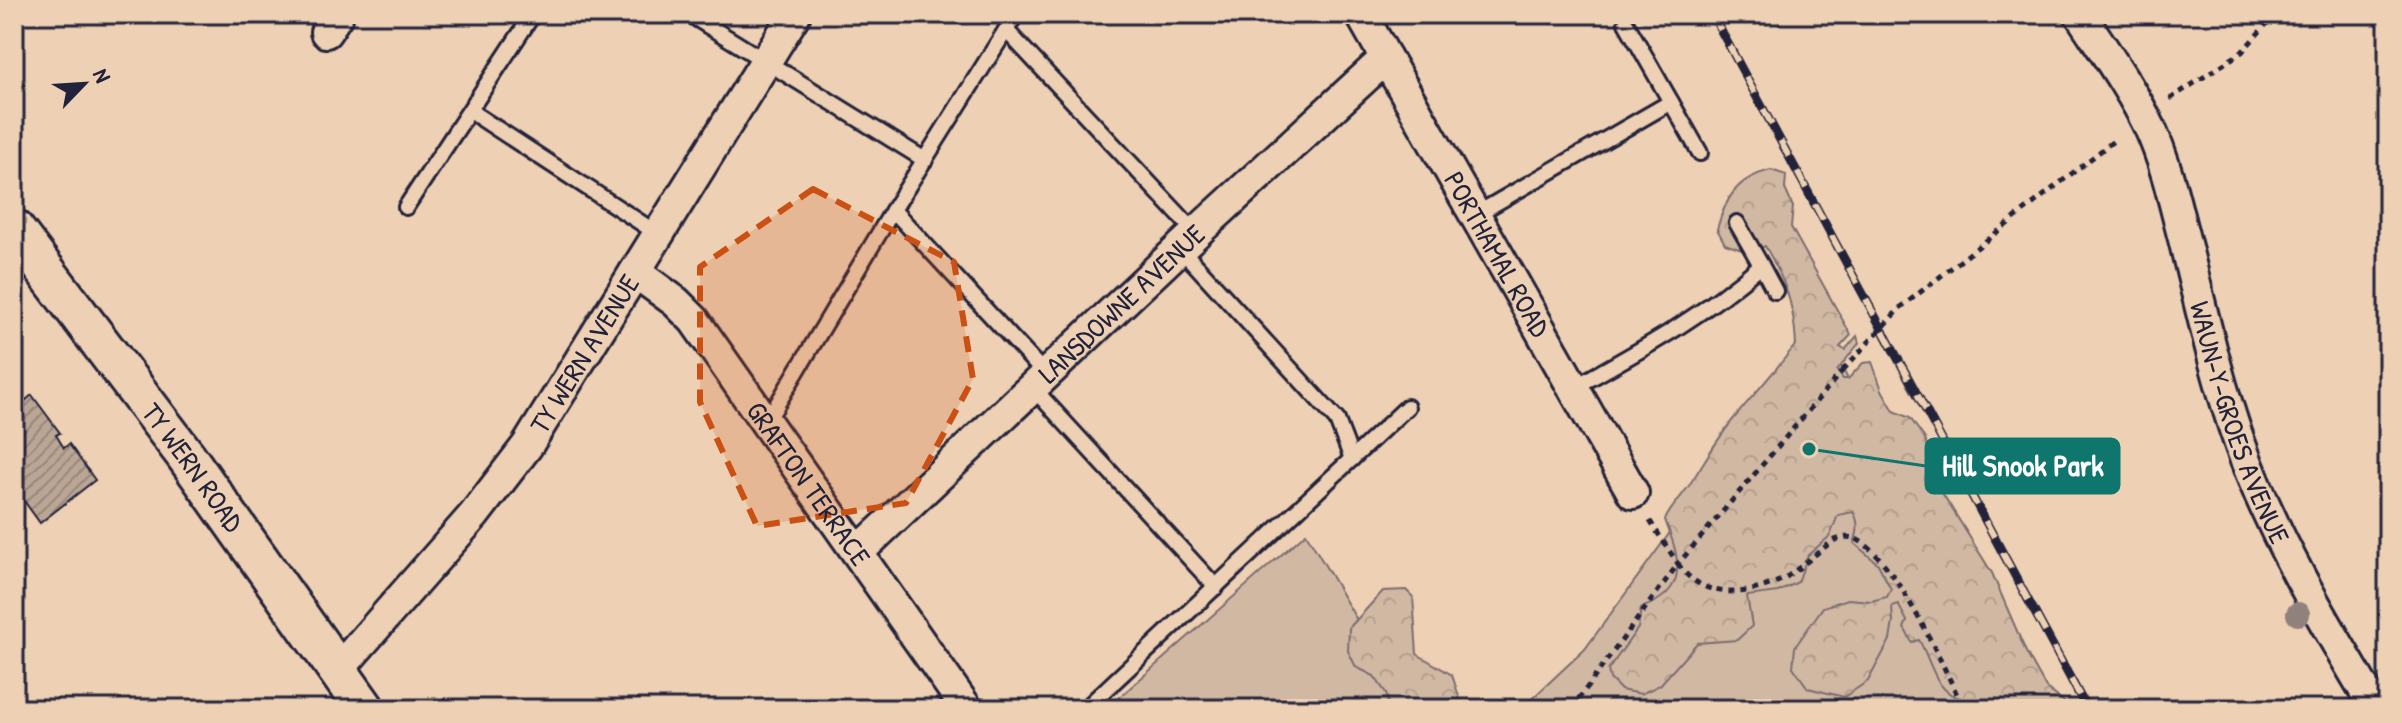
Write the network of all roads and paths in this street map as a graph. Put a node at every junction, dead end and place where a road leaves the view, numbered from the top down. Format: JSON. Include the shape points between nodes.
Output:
{"nodes":[{"id":1,"x":533,"y":14,"type":"edge"},
{"id":2,"x":689,"y":14,"type":"edge"},
{"id":3,"x":795,"y":14,"type":"edge"},
{"id":4,"x":1016,"y":14,"type":"edge"},
{"id":5,"x":1361,"y":14,"type":"edge"},
{"id":6,"x":2080,"y":14,"type":"edge"},
{"id":7,"x":2275,"y":14,"type":"edge"},
{"id":8,"x":1626,"y":23,"type":"dead end"},
{"id":9,"x":1006,"y":30,"type":"junction"},
{"id":10,"x":1386,"y":58,"type":"junction"},
{"id":11,"x":765,"y":62,"type":"junction"},
{"id":12,"x":1671,"y":102,"type":"junction"},
{"id":13,"x":470,"y":111,"type":"junction"},
{"id":14,"x":2156,"y":111,"type":"junction"},
{"id":15,"x":2116,"y":139,"type":"dead end"},
{"id":16,"x":1700,"y":153,"type":"dead end"},
{"id":17,"x":925,"y":160,"type":"junction"},
{"id":18,"x":406,"y":207,"type":"dead end"},
{"id":19,"x":893,"y":210,"type":"junction"},
{"id":20,"x":1475,"y":215,"type":"junction"},
{"id":21,"x":1737,"y":223,"type":"dead end"},
{"id":22,"x":14,"y":229,"type":"edge"},
{"id":23,"x":658,"y":234,"type":"junction"},
{"id":24,"x":1188,"y":240,"type":"junction"},
{"id":25,"x":1761,"y":265,"type":"junction"},
{"id":26,"x":635,"y":272,"type":"junction"},
{"id":27,"x":1775,"y":291,"type":"dead end"},
{"id":28,"x":1040,"y":382,"type":"junction"},
{"id":29,"x":1572,"y":388,"type":"junction"},
{"id":30,"x":1407,"y":407,"type":"dead end"},
{"id":31,"x":766,"y":423,"type":"junction"},
{"id":32,"x":1352,"y":459,"type":"junction"},
{"id":33,"x":1633,"y":493,"type":"joint"},
{"id":34,"x":858,"y":552,"type":"junction"},
{"id":35,"x":1678,"y":564,"type":"junction"},
{"id":36,"x":1216,"y":587,"type":"junction"},
{"id":37,"x":338,"y":670,"type":"junction"},
{"id":38,"x":365,"y":709,"type":"edge"},
{"id":39,"x":967,"y":709,"type":"edge"},
{"id":40,"x":1085,"y":709,"type":"edge"},
{"id":41,"x":1571,"y":709,"type":"edge"},
{"id":42,"x":1964,"y":709,"type":"edge"},
{"id":43,"x":2376,"y":709,"type":"edge"}],
"edges":[{"from":1,"to":13,"type":"lane"},
{"from":2,"to":11,"type":"lane"},
{"from":3,"to":11,"type":"street","name":"TY WERN AVENUE"},
{"from":4,"to":9,"type":"lane"},
{"from":5,"to":10,"type":"street","name":"PORTHAMAL ROAD"},
{"from":6,"to":14,"type":"street","name":"WAUN-Y-GROES AVENUE"},
{"from":7,"to":14,"type":"path","via":[[2242,52]]},
{"from":8,"to":12,"type":"lane"},
{"from":9,"to":17,"type":"lane"},
{"from":9,"to":24,"type":"lane"},
{"from":10,"to":20,"type":"street","name":"PORTHAMAL ROAD"},
{"from":10,"to":24,"type":"street","name":"LANSDOWNE AVENUE"},
{"from":11,"to":17,"type":"lane"},
{"from":11,"to":23,"type":"street","name":"TY WERN AVENUE"},
{"from":12,"to":16,"type":"lane"},
{"from":12,"to":20,"type":"lane"},
{"from":13,"to":18,"type":"lane"},
{"from":13,"to":23,"type":"lane"},
{"from":14,"to":43,"type":"street","name":"WAUN-Y-GROES AVENUE","via":[[2171,188],[2240,445],[2313,602]]},
{"from":15,"to":35,"type":"path","bridge":true,"via":[[1900,308]]},
{"from":17,"to":19,"type":"lane"},
{"from":19,"to":28,"type":"lane"},
{"from":19,"to":31,"type":"lane"},
{"from":20,"to":29,"type":"street","name":"PORTHAMAL ROAD"},
{"from":21,"to":25,"type":"lane"},
{"from":22,"to":37,"type":"street","name":"TY WERN ROAD","via":[[186,456]]},
{"from":23,"to":26,"type":"street","name":"TY WERN AVENUE"},
{"from":24,"to":28,"type":"street","name":"LANSDOWNE AVENUE"},
{"from":24,"to":32,"type":"lane","via":[[1337,420]]},
{"from":25,"to":27,"type":"lane"},
{"from":25,"to":29,"type":"lane","via":[[1724,298],[1666,336]]},
{"from":26,"to":31,"type":"street","name":"GRAFTON TERRACE","via":[[694,320]]},
{"from":26,"to":37,"type":"street","name":"TY WERN AVENUE","via":[[510,470]]},
{"from":28,"to":34,"type":"street","name":"LANSDOWNE AVENUE"},
{"from":28,"to":36,"type":"lane"},
{"from":29,"to":33,"type":"street","name":"PORTHAMAL ROAD"},
{"from":30,"to":32,"type":"lane"},
{"from":31,"to":34,"type":"street","name":"GRAFTON TERRACE"},
{"from":32,"to":36,"type":"lane"},
{"from":33,"to":35,"type":"path"},
{"from":34,"to":39,"type":"street","name":"GRAFTON TERRACE"},
{"from":35,"to":41,"type":"path"},
{"from":35,"to":42,"type":"path","via":[[1702,587],[1722,593],[1747,590],[1779,581],[1835,540],[1856,538],[1895,579]]},
{"from":36,"to":40,"type":"lane"},
{"from":37,"to":38,"type":"street","name":"TY WERN ROAD"}]}
